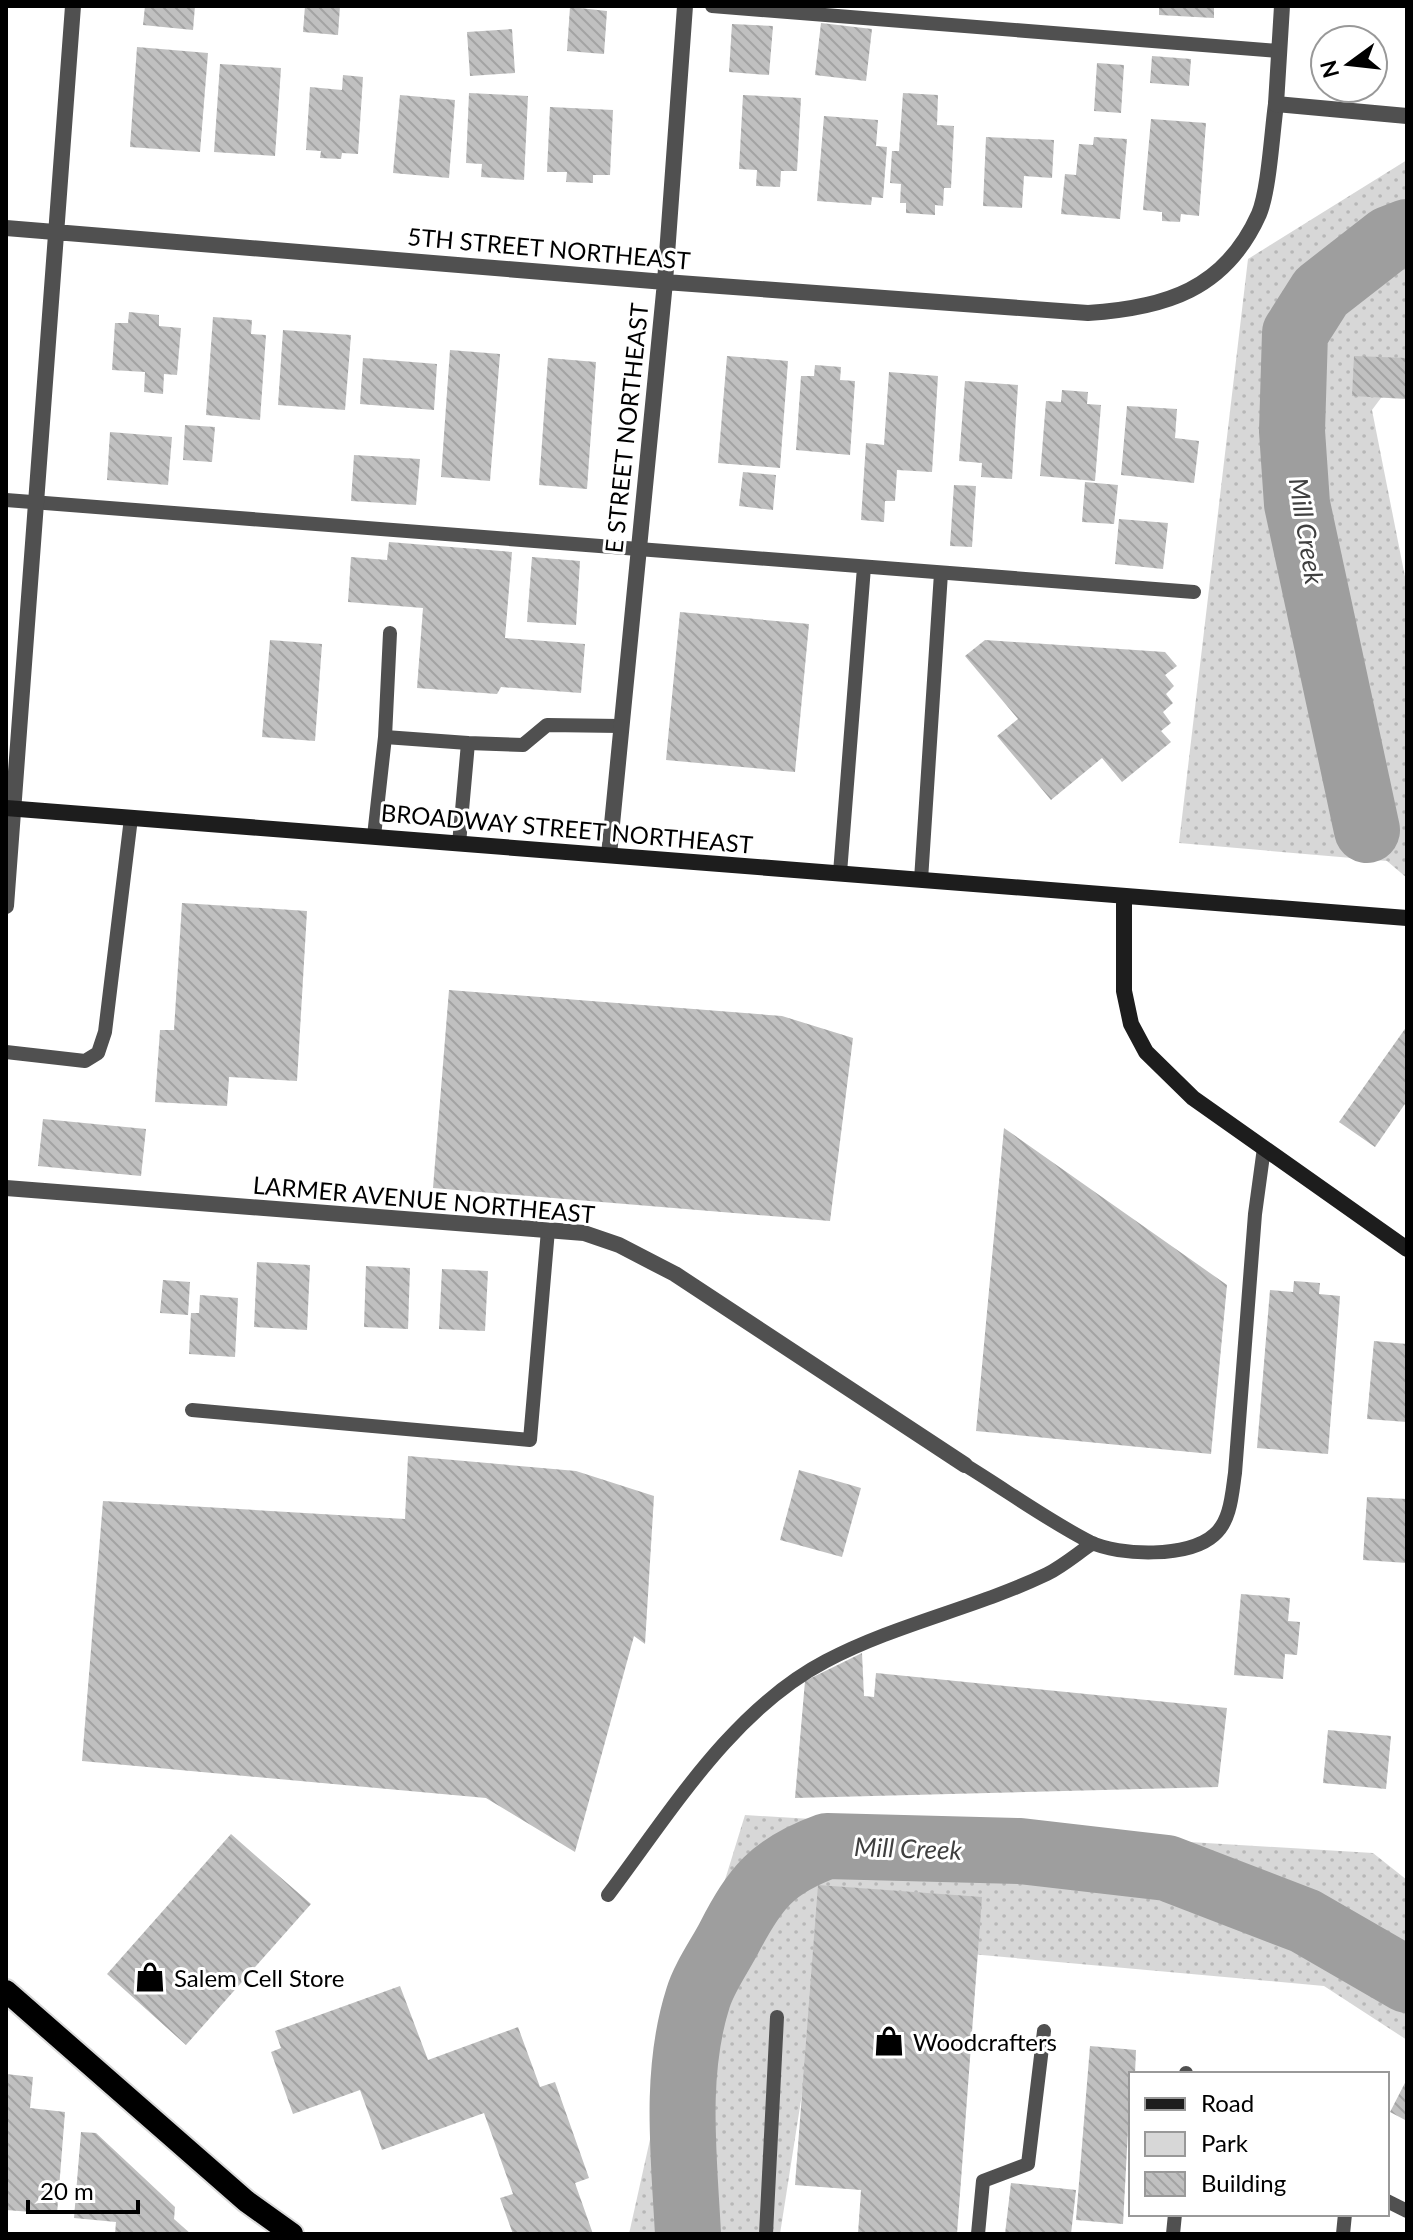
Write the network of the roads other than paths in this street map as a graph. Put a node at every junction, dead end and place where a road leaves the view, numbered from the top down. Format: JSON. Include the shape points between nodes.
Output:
{"nodes":[{"id":1,"x":73,"y":6,"type":"edge"},
{"id":2,"x":685,"y":6,"type":"edge"},
{"id":3,"x":712,"y":6,"type":"edge"},
{"id":4,"x":1282,"y":6,"type":"edge"},
{"id":5,"x":1279,"y":51,"type":"junction"},
{"id":6,"x":1276,"y":104,"type":"junction"},
{"id":7,"x":1407,"y":116,"type":"edge"},
{"id":8,"x":6,"y":228,"type":"edge"},
{"id":9,"x":56,"y":232,"type":"junction"},
{"id":10,"x":665,"y":282,"type":"junction"},
{"id":11,"x":6,"y":500,"type":"edge"},
{"id":12,"x":36,"y":502,"type":"junction"},
{"id":13,"x":638,"y":550,"type":"junction"},
{"id":14,"x":864,"y":567,"type":"junction"},
{"id":15,"x":941,"y":573,"type":"junction"},
{"id":16,"x":1194,"y":592,"type":"dead end"},
{"id":17,"x":390,"y":633,"type":"dead end"},
{"id":18,"x":620,"y":726,"type":"junction"},
{"id":19,"x":385,"y":737,"type":"junction"},
{"id":20,"x":468,"y":743,"type":"junction"},
{"id":21,"x":10,"y":808,"type":"edge"},
{"id":22,"x":131,"y":818,"type":"junction"},
{"id":23,"x":374,"y":836,"type":"junction"},
{"id":24,"x":459,"y":844,"type":"junction"},
{"id":25,"x":609,"y":855,"type":"junction"},
{"id":26,"x":840,"y":873,"type":"junction"},
{"id":27,"x":921,"y":880,"type":"junction"},
{"id":28,"x":1124,"y":896,"type":"junction"},
{"id":29,"x":6,"y":906,"type":"edge"},
{"id":30,"x":1407,"y":918,"type":"edge"},
{"id":31,"x":6,"y":1052,"type":"edge"},
{"id":32,"x":1264,"y":1148,"type":"junction"},
{"id":33,"x":6,"y":1188,"type":"edge"},
{"id":34,"x":548,"y":1230,"type":"junction"},
{"id":35,"x":1407,"y":1249,"type":"edge"},
{"id":36,"x":192,"y":1410,"type":"dead end"},
{"id":37,"x":965,"y":1465,"type":"joint"},
{"id":38,"x":1093,"y":1543,"type":"junction"},
{"id":39,"x":608,"y":1895,"type":"dead end"},
{"id":40,"x":6,"y":1991,"type":"edge"},
{"id":41,"x":777,"y":2017,"type":"dead end"},
{"id":42,"x":1044,"y":2031,"type":"dead end"},
{"id":43,"x":1389,"y":2202,"type":"edge"},
{"id":44,"x":1407,"y":2211,"type":"edge"},
{"id":45,"x":283,"y":2231,"type":"edge"},
{"id":46,"x":766,"y":2234,"type":"edge"},
{"id":47,"x":978,"y":2234,"type":"edge"}],
"edges":[{"from":1,"to":9,"type":"street"},
{"from":2,"to":10,"type":"street","name":"E STREET NORTHEAST"},
{"from":3,"to":5,"type":"lane"},
{"from":4,"to":5,"type":"street","name":"5TH STREET NORTHEAST"},
{"from":5,"to":6,"type":"street","name":"5TH STREET NORTHEAST"},
{"from":6,"to":7,"type":"street"},
{"from":6,"to":10,"type":"street","name":"5TH STREET NORTHEAST","via":[[1260,212],[1228,262],[1182,296],[1140,310],[1088,313]]},
{"from":8,"to":9,"type":"street","name":"5TH STREET NORTHEAST"},
{"from":9,"to":10,"type":"street","name":"5TH STREET NORTHEAST"},
{"from":9,"to":12,"type":"street"},
{"from":10,"to":13,"type":"street","name":"E STREET NORTHEAST"},
{"from":11,"to":12,"type":"lane"},
{"from":12,"to":13,"type":"lane"},
{"from":12,"to":21,"type":"street"},
{"from":13,"to":14,"type":"lane"},
{"from":13,"to":18,"type":"street","name":"E STREET NORTHEAST"},
{"from":14,"to":15,"type":"lane"},
{"from":14,"to":26,"type":"lane"},
{"from":15,"to":16,"type":"lane"},
{"from":15,"to":27,"type":"lane"},
{"from":17,"to":19,"type":"lane"},
{"from":18,"to":20,"type":"lane","via":[[547,725],[523,745]]},
{"from":18,"to":25,"type":"street","name":"E STREET NORTHEAST"},
{"from":19,"to":20,"type":"lane"},
{"from":19,"to":23,"type":"lane"},
{"from":20,"to":24,"type":"lane"},
{"from":21,"to":22,"type":"main road","name":"BROADWAY STREET NORTHEAST"},
{"from":21,"to":29,"type":"street"},
{"from":22,"to":23,"type":"main road","name":"BROADWAY STREET NORTHEAST"},
{"from":22,"to":31,"type":"lane","via":[[105,1032],[98,1053],[85,1061]]},
{"from":23,"to":24,"type":"main road","name":"BROADWAY STREET NORTHEAST"},
{"from":24,"to":25,"type":"main road","name":"BROADWAY STREET NORTHEAST"},
{"from":25,"to":26,"type":"main road","name":"BROADWAY STREET NORTHEAST"},
{"from":26,"to":27,"type":"main road","name":"BROADWAY STREET NORTHEAST"},
{"from":27,"to":28,"type":"main road","name":"BROADWAY STREET NORTHEAST"},
{"from":28,"to":30,"type":"main road","name":"BROADWAY STREET NORTHEAST"},
{"from":28,"to":32,"type":"main road","via":[[1124,991],[1131,1024],[1146,1052],[1193,1098]]},
{"from":32,"to":35,"type":"main road"},
{"from":32,"to":38,"type":"lane","via":[[1229,1512],[1214,1536],[1182,1548],[1143,1554]]},
{"from":33,"to":34,"type":"street","name":"LARMER AVENUE NORTHEAST"},
{"from":34,"to":36,"type":"lane","via":[[530,1440]]},
{"from":34,"to":37,"type":"street","name":"LARMER AVENUE NORTHEAST","via":[[584,1233],[619,1245],[675,1274]]},
{"from":37,"to":38,"type":"lane"},
{"from":38,"to":39,"type":"lane","via":[[1049,1573],[827,1660],[793,1681],[702,1771]]},
{"from":40,"to":45,"type":"highway"},
{"from":41,"to":46,"type":"lane"},
{"from":42,"to":47,"type":"lane","via":[[1028,2164],[983,2181]]},
{"from":43,"to":44,"type":"lane"}]}
